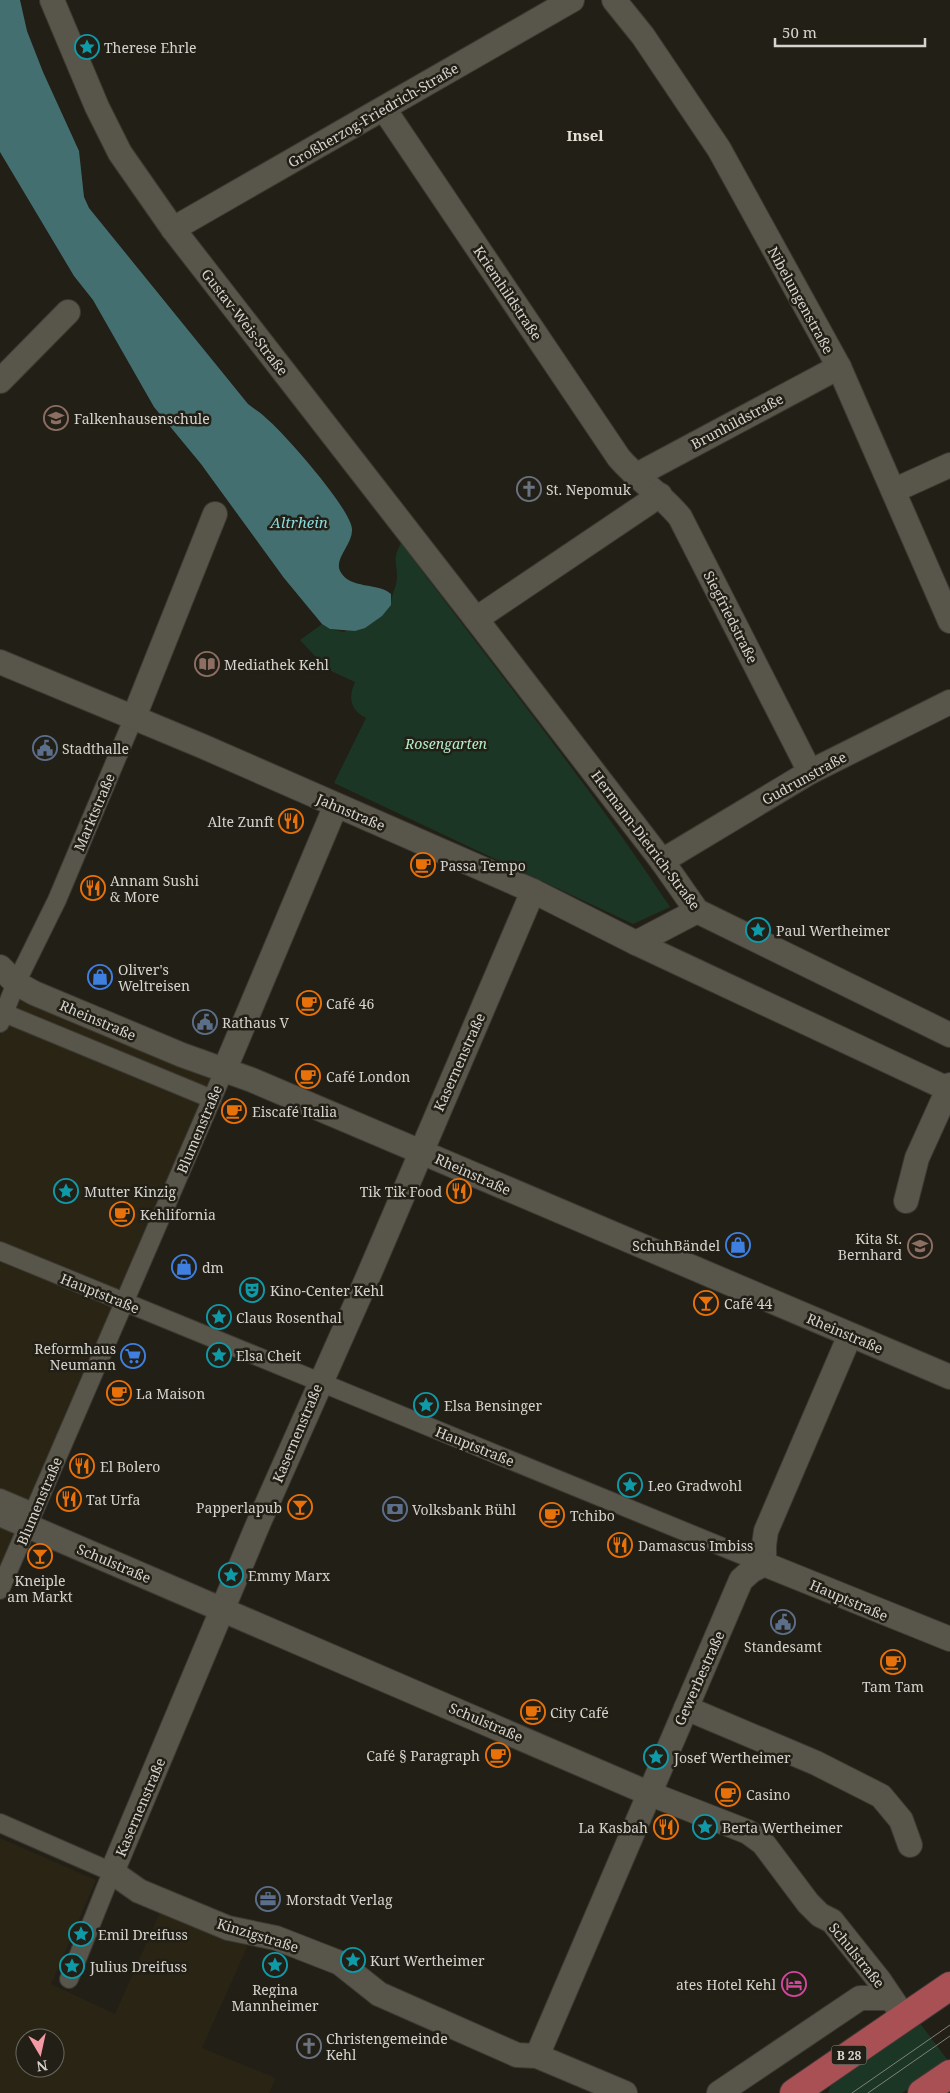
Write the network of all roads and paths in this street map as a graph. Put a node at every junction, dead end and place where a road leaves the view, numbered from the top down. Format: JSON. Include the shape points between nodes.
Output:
{"nodes":[{"id":1,"x":572,"y":0,"type":"edge"},
{"id":2,"x":614,"y":0,"type":"edge"},
{"id":3,"x":60,"y":4,"type":"edge"},
{"id":4,"x":384,"y":109,"type":"junction"},
{"id":5,"x":173,"y":229,"type":"junction"},
{"id":6,"x":68,"y":312,"type":"dead end"},
{"id":7,"x":839,"y":367,"type":"junction"},
{"id":8,"x":0,"y":381,"type":"edge"},
{"id":9,"x":950,"y":465,"type":"edge"},
{"id":10,"x":635,"y":476,"type":"junction"},
{"id":11,"x":895,"y":490,"type":"junction"},
{"id":12,"x":660,"y":495,"type":"junction"},
{"id":13,"x":215,"y":514,"type":"dead end"},
{"id":14,"x":476,"y":619,"type":"junction"},
{"id":15,"x":950,"y":621,"type":"edge"},
{"id":16,"x":0,"y":662,"type":"edge"},
{"id":17,"x":950,"y":702,"type":"edge"},
{"id":18,"x":134,"y":717,"type":"junction"},
{"id":19,"x":810,"y":772,"type":"junction"},
{"id":20,"x":336,"y":805,"type":"junction"},
{"id":21,"x":662,"y":861,"type":"junction"},
{"id":22,"x":533,"y":891,"type":"junction"},
{"id":23,"x":697,"y":911,"type":"junction"},
{"id":24,"x":636,"y":943,"type":"junction"},
{"id":25,"x":8,"y":975,"type":"edge"},
{"id":26,"x":2,"y":1018,"type":"edge"},
{"id":27,"x":950,"y":1036,"type":"edge"},
{"id":28,"x":224,"y":1071,"type":"junction"},
{"id":29,"x":949,"y":1088,"type":"edge"},
{"id":30,"x":212,"y":1099,"type":"junction"},
{"id":31,"x":421,"y":1151,"type":"junction"},
{"id":32,"x":906,"y":1201,"type":"dead end"},
{"id":33,"x":0,"y":1251,"type":"edge"},
{"id":34,"x":126,"y":1304,"type":"junction"},
{"id":35,"x":850,"y":1335,"type":"junction"},
{"id":36,"x":950,"y":1377,"type":"edge"},
{"id":37,"x":320,"y":1382,"type":"junction"},
{"id":38,"x":0,"y":1498,"type":"edge"},
{"id":39,"x":0,"y":1514,"type":"edge"},
{"id":40,"x":30,"y":1519,"type":"junction"},
{"id":41,"x":764,"y":1564,"type":"junction"},
{"id":42,"x":0,"y":1590,"type":"edge"},
{"id":43,"x":223,"y":1610,"type":"junction"},
{"id":44,"x":950,"y":1639,"type":"edge"},
{"id":45,"x":686,"y":1708,"type":"junction"},
{"id":46,"x":648,"y":1793,"type":"junction"},
{"id":47,"x":0,"y":1823,"type":"edge"},
{"id":48,"x":910,"y":1845,"type":"dead end"},
{"id":49,"x":112,"y":1872,"type":"junction"},
{"id":50,"x":69,"y":1979,"type":"dead end"},
{"id":51,"x":950,"y":1986,"type":"edge"},
{"id":52,"x":897,"y":2007,"type":"junction"},
{"id":53,"x":537,"y":2056,"type":"junction"},
{"id":54,"x":950,"y":2074,"type":"edge"},
{"id":55,"x":625,"y":2093,"type":"edge"},
{"id":56,"x":719,"y":2093,"type":"edge"},
{"id":57,"x":794,"y":2093,"type":"edge"},
{"id":58,"x":922,"y":2093,"type":"edge"}],
"edges":[{"from":1,"to":4,"type":"street","name":"Großherzog-Friedrich-Straße"},
{"from":2,"to":7,"type":"street","name":"Nibelungenstraße","via":[[643,36],[719,149]]},
{"from":3,"to":5,"type":"street","name":"Gustav-Weis-Straße","via":[[120,153]]},
{"from":4,"to":5,"type":"street","name":"Großherzog-Friedrich-Straße"},
{"from":4,"to":10,"type":"street","name":"Kriemhildstraße","via":[[619,458]]},
{"from":5,"to":14,"type":"street","name":"Gustav-Weis-Straße"},
{"from":6,"to":8,"type":"street"},
{"from":7,"to":10,"type":"street","name":"Brunhildstraße"},
{"from":7,"to":11,"type":"street","name":"Nibelungenstraße"},
{"from":9,"to":11,"type":"street"},
{"from":10,"to":12,"type":"street","name":"Siegfriedstraße"},
{"from":11,"to":15,"type":"street","name":"Nibelungenstraße"},
{"from":12,"to":14,"type":"street"},
{"from":12,"to":19,"type":"street","name":"Siegfriedstraße","via":[[680,517]]},
{"from":13,"to":18,"type":"street","name":"Marktstraße"},
{"from":14,"to":21,"type":"street","name":"Hermann-Dietrich-Straße"},
{"from":16,"to":18,"type":"street","name":"Jahnstraße"},
{"from":17,"to":19,"type":"street","name":"Gudrunstraße"},
{"from":18,"to":20,"type":"street","name":"Jahnstraße"},
{"from":18,"to":25,"type":"street","name":"Marktstraße","via":[[57,900]]},
{"from":19,"to":21,"type":"street","name":"Gudrunstraße"},
{"from":20,"to":22,"type":"street","name":"Jahnstraße"},
{"from":20,"to":28,"type":"street","name":"Blumenstraße"},
{"from":21,"to":23,"type":"street","name":"Hermann-Dietrich-Straße"},
{"from":22,"to":24,"type":"street","name":"Jahnstraße"},
{"from":22,"to":31,"type":"street","name":"Kasernenstraße"},
{"from":23,"to":24,"type":"street"},
{"from":23,"to":27,"type":"street","name":"Hermann-Dietrich-Straße"},
{"from":24,"to":29,"type":"street"},
{"from":25,"to":26,"type":"street","name":"Marktstraße"},
{"from":25,"to":28,"type":"street","name":"Rheinstraße","via":[[34,993]]},
{"from":26,"to":30,"type":"street"},
{"from":28,"to":30,"type":"street","name":"Blumenstraße"},
{"from":28,"to":31,"type":"street","name":"Rheinstraße"},
{"from":29,"to":32,"type":"street","via":[[917,1158]]},
{"from":30,"to":34,"type":"street","name":"Blumenstraße"},
{"from":31,"to":35,"type":"street","name":"Rheinstraße"},
{"from":31,"to":37,"type":"street","name":"Kasernenstraße"},
{"from":33,"to":34,"type":"street","name":"Hauptstraße"},
{"from":34,"to":37,"type":"street","name":"Hauptstraße"},
{"from":34,"to":40,"type":"street","name":"Blumenstraße"},
{"from":35,"to":36,"type":"street","name":"Rheinstraße"},
{"from":35,"to":41,"type":"street","via":[[766,1531]]},
{"from":37,"to":41,"type":"street","name":"Hauptstraße"},
{"from":37,"to":43,"type":"street","name":"Kasernenstraße"},
{"from":38,"to":40,"type":"street"},
{"from":39,"to":40,"type":"street","name":"Schulstraße"},
{"from":40,"to":42,"type":"street","name":"Blumenstraße"},
{"from":40,"to":43,"type":"street","name":"Schulstraße"},
{"from":41,"to":44,"type":"street","name":"Hauptstraße"},
{"from":41,"to":45,"type":"street","name":"Gewerbestraße","via":[[742,1580]]},
{"from":43,"to":46,"type":"street","name":"Schulstraße"},
{"from":43,"to":49,"type":"street","name":"Kasernenstraße"},
{"from":45,"to":46,"type":"street","name":"Gewerbestraße"},
{"from":45,"to":48,"type":"street","via":[[809,1760],[882,1796],[901,1820]]},
{"from":46,"to":52,"type":"street","name":"Schulstraße","via":[[748,1832],[763,1842],[808,1903],[832,1921]]},
{"from":46,"to":53,"type":"street","name":"Gewerbestraße"},
{"from":47,"to":49,"type":"street","name":"Kinzigstraße"},
{"from":49,"to":50,"type":"street","name":"Kasernenstraße"},
{"from":49,"to":53,"type":"street","name":"Kinzigstraße","via":[[139,1891],[228,1928],[276,1938],[340,1963],[379,1994],[517,2054]]},
{"from":51,"to":52,"type":"main road","number":"B 28"},
{"from":52,"to":56,"type":"street","via":[[860,1998]]},
{"from":52,"to":57,"type":"main road","number":"B 28"},
{"from":53,"to":55,"type":"street","name":"Kinzigstraße"},
{"from":54,"to":58,"type":"main road"}]}
